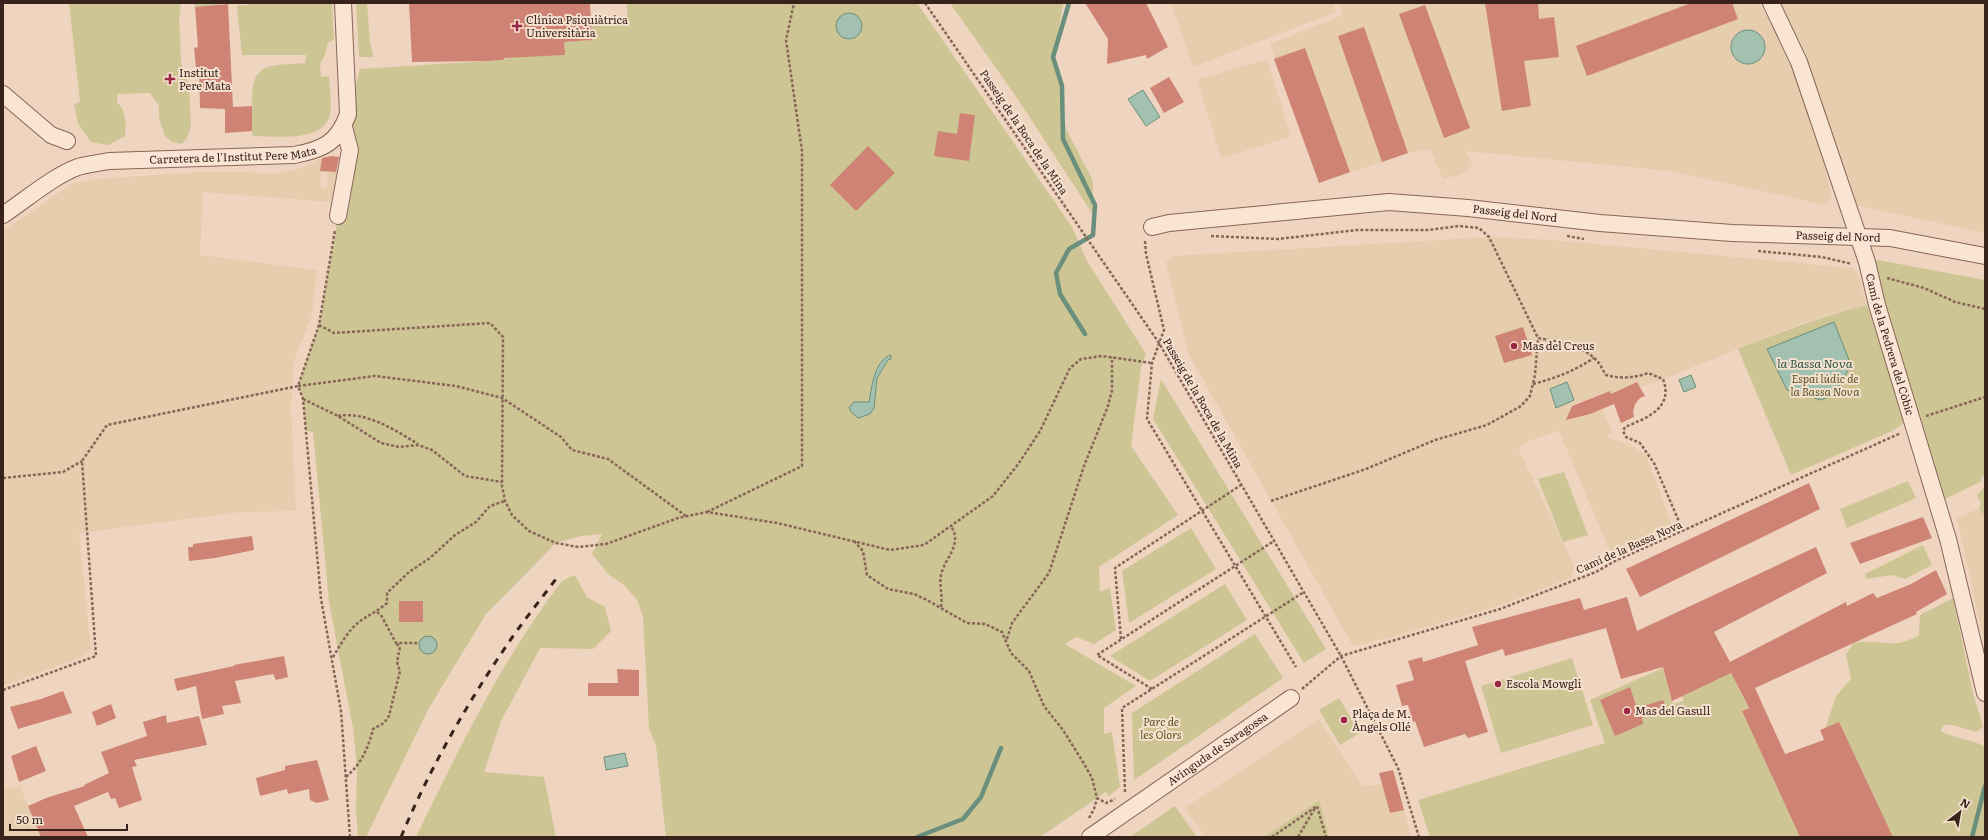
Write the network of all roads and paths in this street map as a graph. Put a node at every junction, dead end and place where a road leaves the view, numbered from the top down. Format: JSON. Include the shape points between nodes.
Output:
{"nodes":[{"id":1,"x":343,"y":3,"type":"edge"},
{"id":2,"x":794,"y":3,"type":"edge"},
{"id":3,"x":925,"y":3,"type":"edge"},
{"id":4,"x":1771,"y":3,"type":"edge"},
{"id":5,"x":3,"y":94,"type":"edge"},
{"id":6,"x":344,"y":127,"type":"junction"},
{"id":7,"x":67,"y":141,"type":"dead end"},
{"id":8,"x":3,"y":215,"type":"edge"},
{"id":9,"x":338,"y":216,"type":"joint"},
{"id":10,"x":1152,"y":227,"type":"joint"},
{"id":11,"x":1206,"y":236,"type":"dead end"},
{"id":12,"x":1859,"y":237,"type":"junction"},
{"id":13,"x":1985,"y":256,"type":"edge"},
{"id":14,"x":1871,"y":278,"type":"junction"},
{"id":15,"x":1985,"y":309,"type":"edge"},
{"id":16,"x":319,"y":325,"type":"junction"},
{"id":17,"x":1538,"y":338,"type":"junction"},
{"id":18,"x":1159,"y":343,"type":"junction"},
{"id":19,"x":1112,"y":357,"type":"junction"},
{"id":20,"x":1594,"y":358,"type":"junction"},
{"id":21,"x":1152,"y":363,"type":"junction"},
{"id":22,"x":1533,"y":384,"type":"junction"},
{"id":23,"x":298,"y":386,"type":"junction"},
{"id":24,"x":502,"y":398,"type":"junction"},
{"id":25,"x":1985,"y":398,"type":"edge"},
{"id":26,"x":303,"y":399,"type":"junction"},
{"id":27,"x":338,"y":416,"type":"junction"},
{"id":28,"x":1913,"y":424,"type":"junction"},
{"id":29,"x":418,"y":445,"type":"junction"},
{"id":30,"x":82,"y":461,"type":"junction"},
{"id":31,"x":3,"y":478,"type":"edge"},
{"id":32,"x":502,"y":482,"type":"junction"},
{"id":33,"x":1242,"y":485,"type":"junction"},
{"id":34,"x":505,"y":500,"type":"junction"},
{"id":35,"x":1271,"y":501,"type":"dead end"},
{"id":36,"x":1202,"y":511,"type":"junction"},
{"id":37,"x":707,"y":512,"type":"junction"},
{"id":38,"x":687,"y":516,"type":"junction"},
{"id":39,"x":951,"y":526,"type":"junction"},
{"id":40,"x":1683,"y":531,"type":"junction"},
{"id":41,"x":853,"y":540,"type":"junction"},
{"id":42,"x":1274,"y":541,"type":"junction"},
{"id":43,"x":1235,"y":566,"type":"junction"},
{"id":44,"x":1304,"y":592,"type":"junction"},
{"id":45,"x":941,"y":607,"type":"junction"},
{"id":46,"x":377,"y":612,"type":"junction"},
{"id":47,"x":1266,"y":617,"type":"junction"},
{"id":48,"x":1007,"y":639,"type":"junction"},
{"id":49,"x":1121,"y":639,"type":"junction"},
{"id":50,"x":396,"y":643,"type":"junction"},
{"id":51,"x":419,"y":643,"type":"dead end"},
{"id":52,"x":1341,"y":656,"type":"junction"},
{"id":53,"x":333,"y":658,"type":"junction"},
{"id":54,"x":1296,"y":667,"type":"dead end"},
{"id":55,"x":1152,"y":689,"type":"junction"},
{"id":56,"x":3,"y":690,"type":"edge"},
{"id":57,"x":1985,"y":693,"type":"edge"},
{"id":58,"x":1291,"y":698,"type":"joint"},
{"id":59,"x":345,"y":777,"type":"junction"},
{"id":60,"x":1125,"y":792,"type":"dead end"},
{"id":61,"x":1096,"y":798,"type":"junction"},
{"id":62,"x":1115,"y":799,"type":"dead end"},
{"id":63,"x":1317,"y":806,"type":"junction"},
{"id":64,"x":1095,"y":832,"type":"edge"},
{"id":65,"x":350,"y":837,"type":"edge"},
{"id":66,"x":1272,"y":837,"type":"edge"},
{"id":67,"x":1298,"y":837,"type":"edge"},
{"id":68,"x":1326,"y":837,"type":"edge"},
{"id":69,"x":1419,"y":837,"type":"edge"}],
"edges":[{"from":1,"to":6,"type":"street","via":[[348,90],[348,114]]},
{"from":2,"to":37,"type":"path","via":[[786,40],[802,151],[802,466]]},
{"from":3,"to":18,"type":"path","name":"Passeig de la Boca de la Mina"},
{"from":4,"to":12,"type":"street","name":"Camí de la Pedrera del Còbic","via":[[1799,62]]},
{"from":5,"to":7,"type":"street","via":[[51,136]]},
{"from":6,"to":8,"type":"street","name":"Carretera de l'Institut Pere Mata","via":[[327,145],[315,151],[294,155],[109,161],[83,166],[58,177]]},
{"from":6,"to":9,"type":"street","via":[[350,150]]},
{"from":9,"to":16,"type":"path"},
{"from":10,"to":12,"type":"street","name":"Passeig del Nord","via":[[1169,222],[1389,202],[1732,233]]},
{"from":10,"to":18,"type":"path","via":[[1145,236],[1146,254],[1164,330]]},
{"from":11,"to":17,"type":"path","via":[[1278,238],[1357,230],[1428,230],[1459,226],[1479,228],[1489,237]]},
{"from":12,"to":13,"type":"street","name":"Passeig del Nord","via":[[1890,238]]},
{"from":12,"to":14,"type":"street","name":"Camí de la Pedrera del Còbic"},
{"from":14,"to":15,"type":"path","via":[[1892,278],[1924,288],[1955,302]]},
{"from":14,"to":28,"type":"street","name":"Camí de la Pedrera del Còbic"},
{"from":16,"to":23,"type":"path"},
{"from":16,"to":24,"type":"path","via":[[334,333],[490,323],[503,337]]},
{"from":17,"to":20,"type":"path","via":[[1562,342],[1584,350]]},
{"from":17,"to":22,"type":"path"},
{"from":18,"to":21,"type":"path"},
{"from":18,"to":33,"type":"path","name":"Passeig de la Boca de la Mina"},
{"from":19,"to":21,"type":"path"},
{"from":19,"to":39,"type":"path","via":[[1081,359],[1070,368],[1040,431],[1019,463],[993,496]]},
{"from":19,"to":48,"type":"path","via":[[1112,390],[1108,406],[1084,466],[1049,573],[1012,623]]},
{"from":20,"to":22,"type":"path","via":[[1562,376]]},
{"from":20,"to":40,"type":"path","via":[[1606,375],[1616,378],[1636,377],[1648,373],[1663,379],[1667,390],[1663,404],[1648,417],[1625,427],[1623,431],[1626,437],[1640,443],[1654,463]]},
{"from":21,"to":36,"type":"path","via":[[1147,419]]},
{"from":22,"to":35,"type":"path","via":[[1530,396],[1521,406],[1487,425],[1435,440],[1352,474]]},
{"from":23,"to":24,"type":"path","via":[[375,376],[456,386]]},
{"from":23,"to":26,"type":"path"},
{"from":23,"to":30,"type":"path","via":[[107,425]]},
{"from":24,"to":32,"type":"path"},
{"from":24,"to":38,"type":"path","via":[[561,437],[572,450],[608,459]]},
{"from":25,"to":28,"type":"path","name":"Camí de la Bassa Nova"},
{"from":26,"to":27,"type":"path"},
{"from":26,"to":53,"type":"path","via":[[321,599]]},
{"from":27,"to":29,"type":"path","via":[[347,414],[374,421]]},
{"from":27,"to":29,"type":"path","via":[[381,443],[399,447]]},
{"from":28,"to":40,"type":"path","name":"Camí de la Bassa Nova"},
{"from":28,"to":57,"type":"street","name":"Camí de la Pedrera del Còbic","via":[[1948,539]]},
{"from":29,"to":32,"type":"path","via":[[432,450],[465,476]]},
{"from":30,"to":31,"type":"path","via":[[63,472]]},
{"from":30,"to":56,"type":"path","via":[[96,656]]},
{"from":32,"to":34,"type":"path"},
{"from":33,"to":36,"type":"path"},
{"from":33,"to":42,"type":"path","name":"Passeig de la Boca de la Mina"},
{"from":34,"to":38,"type":"path","via":[[512,515],[529,532],[556,543],[578,546],[606,544]]},
{"from":34,"to":46,"type":"path","via":[[490,506],[476,522],[455,535],[430,558],[409,572],[387,593],[386,603]]},
{"from":36,"to":43,"type":"path"},
{"from":36,"to":49,"type":"path","via":[[1115,568]]},
{"from":37,"to":38,"type":"path"},
{"from":37,"to":41,"type":"path","via":[[778,523]]},
{"from":39,"to":41,"type":"path","via":[[924,544],[890,550]]},
{"from":39,"to":45,"type":"path","via":[[956,537],[941,576]]},
{"from":40,"to":52,"type":"path","name":"Camí de la Bassa Nova","via":[[1596,572],[1520,602]]},
{"from":41,"to":45,"type":"path","via":[[863,551],[867,575],[888,589],[914,594]]},
{"from":42,"to":43,"type":"path"},
{"from":42,"to":44,"type":"path","name":"Passeig de la Boca de la Mina"},
{"from":43,"to":47,"type":"path"},
{"from":43,"to":49,"type":"path"},
{"from":44,"to":47,"type":"path"},
{"from":44,"to":52,"type":"path","name":"Passeig de la Boca de la Mina"},
{"from":45,"to":48,"type":"path","via":[[967,623],[994,627]]},
{"from":46,"to":50,"type":"path"},
{"from":46,"to":53,"type":"path","via":[[362,620],[346,635]]},
{"from":47,"to":54,"type":"path"},
{"from":47,"to":55,"type":"path"},
{"from":48,"to":61,"type":"path","via":[[1007,646],[1030,671],[1044,706],[1063,730],[1092,778]]},
{"from":49,"to":55,"type":"path","via":[[1097,655]]},
{"from":50,"to":51,"type":"path"},
{"from":50,"to":59,"type":"path","via":[[400,647],[397,662],[400,671],[389,716],[384,723],[373,729],[367,749],[357,768]]},
{"from":52,"to":58,"type":"path"},
{"from":52,"to":69,"type":"path","name":"Passeig de la Boca de la Mina","via":[[1398,768]]},
{"from":53,"to":59,"type":"path","via":[[341,711]]},
{"from":55,"to":60,"type":"path","via":[[1122,708]]},
{"from":58,"to":64,"type":"street","name":"Avinguda de Saragossa"},
{"from":59,"to":65,"type":"path"},
{"from":61,"to":62,"type":"path","via":[[1106,802]]},
{"from":61,"to":64,"type":"path","via":[[1094,809],[1088,819]]},
{"from":63,"to":66,"type":"path"},
{"from":63,"to":67,"type":"path"},
{"from":63,"to":68,"type":"path"}]}
